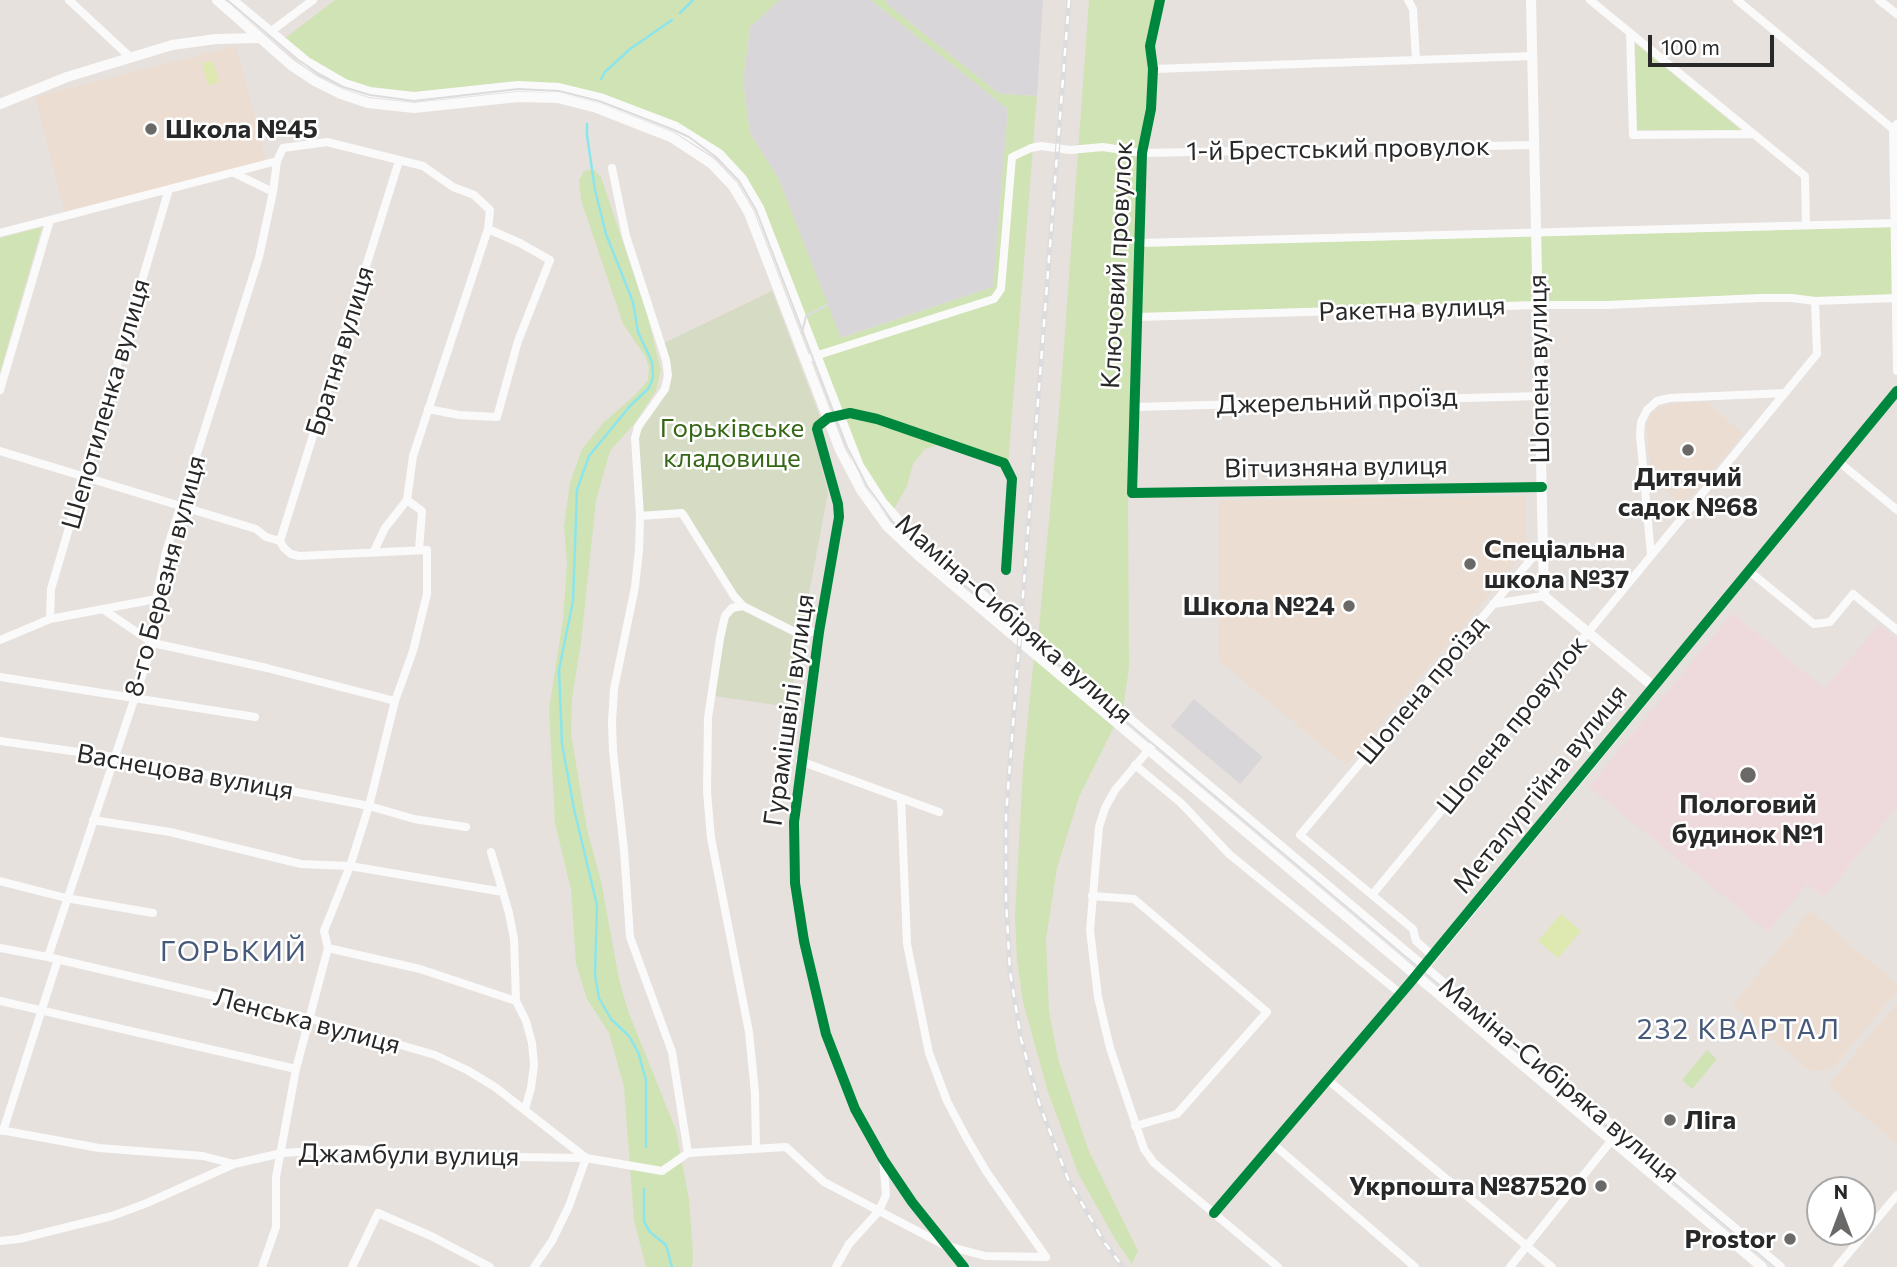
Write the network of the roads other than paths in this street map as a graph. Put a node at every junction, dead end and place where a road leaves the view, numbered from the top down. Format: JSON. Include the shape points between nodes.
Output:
{"nodes":[{"id":1,"x":69,"y":0,"type":"edge"},
{"id":2,"x":217,"y":0,"type":"edge"},
{"id":3,"x":233,"y":0,"type":"edge"},
{"id":4,"x":313,"y":0,"type":"edge"},
{"id":5,"x":1160,"y":0,"type":"edge"},
{"id":6,"x":1408,"y":0,"type":"edge"},
{"id":7,"x":1531,"y":0,"type":"edge"},
{"id":8,"x":1590,"y":0,"type":"edge"},
{"id":9,"x":1737,"y":0,"type":"edge"},
{"id":10,"x":1879,"y":0,"type":"edge"},
{"id":11,"x":1897,"y":15,"type":"edge"},
{"id":12,"x":270,"y":32,"type":"junction"},
{"id":13,"x":1630,"y":33,"type":"junction"},
{"id":14,"x":259,"y":38,"type":"junction"},
{"id":15,"x":1533,"y":56,"type":"junction"},
{"id":16,"x":130,"y":57,"type":"junction"},
{"id":17,"x":1416,"y":60,"type":"junction"},
{"id":18,"x":1153,"y":69,"type":"junction"},
{"id":19,"x":0,"y":104,"type":"edge"},
{"id":20,"x":1895,"y":126,"type":"edge"},
{"id":21,"x":1753,"y":134,"type":"junction"},
{"id":22,"x":1534,"y":145,"type":"junction"},
{"id":23,"x":1142,"y":153,"type":"junction"},
{"id":24,"x":278,"y":161,"type":"junction"},
{"id":25,"x":399,"y":161,"type":"junction"},
{"id":26,"x":612,"y":168,"type":"dead end"},
{"id":27,"x":234,"y":173,"type":"junction"},
{"id":28,"x":169,"y":189,"type":"junction"},
{"id":29,"x":273,"y":192,"type":"junction"},
{"id":30,"x":50,"y":220,"type":"junction"},
{"id":31,"x":1896,"y":223,"type":"edge"},
{"id":32,"x":1806,"y":225,"type":"junction"},
{"id":33,"x":488,"y":229,"type":"junction"},
{"id":34,"x":0,"y":233,"type":"edge"},
{"id":35,"x":1536,"y":233,"type":"junction"},
{"id":36,"x":1139,"y":243,"type":"junction"},
{"id":37,"x":1896,"y":298,"type":"edge"},
{"id":38,"x":1815,"y":301,"type":"junction"},
{"id":39,"x":1538,"y":305,"type":"junction"},
{"id":40,"x":1137,"y":317,"type":"junction"},
{"id":41,"x":810,"y":358,"type":"junction"},
{"id":42,"x":1897,"y":371,"type":"edge"},
{"id":43,"x":0,"y":390,"type":"edge"},
{"id":44,"x":1897,"y":391,"type":"edge"},
{"id":45,"x":1785,"y":393,"type":"junction"},
{"id":46,"x":1540,"y":396,"type":"junction"},
{"id":47,"x":1134,"y":407,"type":"junction"},
{"id":48,"x":428,"y":409,"type":"junction"},
{"id":49,"x":833,"y":417,"type":"junction"},
{"id":50,"x":0,"y":451,"type":"edge"},
{"id":51,"x":1839,"y":462,"type":"junction"},
{"id":52,"x":84,"y":477,"type":"junction"},
{"id":53,"x":1542,"y":487,"type":"junction"},
{"id":54,"x":1132,"y":493,"type":"joint"},
{"id":55,"x":407,"y":500,"type":"junction"},
{"id":56,"x":181,"y":506,"type":"junction"},
{"id":57,"x":1897,"y":510,"type":"edge"},
{"id":58,"x":640,"y":516,"type":"junction"},
{"id":59,"x":280,"y":541,"type":"junction"},
{"id":60,"x":1543,"y":545,"type":"junction"},
{"id":61,"x":419,"y":550,"type":"junction"},
{"id":62,"x":374,"y":551,"type":"junction"},
{"id":63,"x":1651,"y":555,"type":"junction"},
{"id":64,"x":1006,"y":570,"type":"dead end"},
{"id":65,"x":1749,"y":570,"type":"junction"},
{"id":66,"x":1544,"y":596,"type":"junction"},
{"id":67,"x":156,"y":598,"type":"junction"},
{"id":68,"x":1493,"y":604,"type":"junction"},
{"id":69,"x":743,"y":606,"type":"junction"},
{"id":70,"x":104,"y":610,"type":"junction"},
{"id":71,"x":50,"y":619,"type":"junction"},
{"id":72,"x":1897,"y":630,"type":"edge"},
{"id":73,"x":819,"y":632,"type":"junction"},
{"id":74,"x":1588,"y":633,"type":"junction"},
{"id":75,"x":0,"y":640,"type":"edge"},
{"id":76,"x":153,"y":643,"type":"junction"},
{"id":77,"x":0,"y":677,"type":"edge"},
{"id":78,"x":1654,"y":687,"type":"junction"},
{"id":79,"x":135,"y":697,"type":"junction"},
{"id":80,"x":395,"y":701,"type":"junction"},
{"id":81,"x":255,"y":717,"type":"dead end"},
{"id":82,"x":0,"y":741,"type":"edge"},
{"id":83,"x":1152,"y":745,"type":"junction"},
{"id":84,"x":114,"y":757,"type":"junction"},
{"id":85,"x":800,"y":761,"type":"junction"},
{"id":86,"x":1135,"y":765,"type":"junction"},
{"id":87,"x":901,"y":798,"type":"junction"},
{"id":88,"x":369,"y":806,"type":"junction"},
{"id":89,"x":939,"y":813,"type":"dead end"},
{"id":90,"x":93,"y":820,"type":"junction"},
{"id":91,"x":466,"y":827,"type":"dead end"},
{"id":92,"x":491,"y":852,"type":"dead end"},
{"id":93,"x":350,"y":866,"type":"junction"},
{"id":94,"x":0,"y":881,"type":"edge"},
{"id":95,"x":503,"y":892,"type":"junction"},
{"id":96,"x":1372,"y":895,"type":"junction"},
{"id":97,"x":1092,"y":896,"type":"junction"},
{"id":98,"x":66,"y":898,"type":"junction"},
{"id":99,"x":153,"y":913,"type":"dead end"},
{"id":100,"x":0,"y":948,"type":"edge"},
{"id":101,"x":328,"y":948,"type":"junction"},
{"id":102,"x":1433,"y":956,"type":"junction"},
{"id":103,"x":48,"y":957,"type":"junction"},
{"id":104,"x":58,"y":960,"type":"junction"},
{"id":105,"x":1421,"y":970,"type":"junction"},
{"id":106,"x":1401,"y":994,"type":"junction"},
{"id":107,"x":516,"y":1001,"type":"junction"},
{"id":108,"x":0,"y":1002,"type":"edge"},
{"id":109,"x":41,"y":1012,"type":"junction"},
{"id":110,"x":308,"y":1018,"type":"junction"},
{"id":111,"x":296,"y":1069,"type":"junction"},
{"id":112,"x":1328,"y":1080,"type":"junction"},
{"id":113,"x":524,"y":1110,"type":"junction"},
{"id":114,"x":1135,"y":1126,"type":"junction"},
{"id":115,"x":2,"y":1131,"type":"edge"},
{"id":116,"x":1615,"y":1135,"type":"junction"},
{"id":117,"x":1273,"y":1144,"type":"junction"},
{"id":118,"x":757,"y":1149,"type":"junction"},
{"id":119,"x":282,"y":1153,"type":"junction"},
{"id":120,"x":688,"y":1153,"type":"junction"},
{"id":121,"x":586,"y":1158,"type":"junction"},
{"id":122,"x":883,"y":1159,"type":"junction"},
{"id":123,"x":234,"y":1164,"type":"junction"},
{"id":124,"x":1897,"y":1195,"type":"edge"},
{"id":125,"x":879,"y":1211,"type":"junction"},
{"id":126,"x":1214,"y":1213,"type":"junction"},
{"id":127,"x":0,"y":1241,"type":"edge"},
{"id":128,"x":944,"y":1245,"type":"junction"},
{"id":129,"x":1527,"y":1246,"type":"junction"},
{"id":130,"x":262,"y":1267,"type":"edge"},
{"id":131,"x":352,"y":1267,"type":"edge"},
{"id":132,"x":490,"y":1267,"type":"edge"},
{"id":133,"x":534,"y":1267,"type":"edge"},
{"id":134,"x":836,"y":1267,"type":"edge"},
{"id":135,"x":964,"y":1267,"type":"edge"},
{"id":136,"x":1278,"y":1267,"type":"edge"},
{"id":137,"x":1415,"y":1267,"type":"edge"},
{"id":138,"x":1510,"y":1267,"type":"edge"},
{"id":139,"x":1552,"y":1267,"type":"edge"},
{"id":140,"x":1762,"y":1267,"type":"edge"},
{"id":141,"x":1780,"y":1267,"type":"edge"},
{"id":142,"x":1837,"y":1267,"type":"edge"}],
"edges":[{"from":1,"to":16,"type":"street"},
{"from":2,"to":14,"type":"main road"},
{"from":3,"to":12,"type":"main road"},
{"from":4,"to":12,"type":"street"},
{"from":5,"to":18,"type":"street","name":"Ключовий провулок","via":[[1150,46]]},
{"from":6,"to":17,"type":"street","via":[[1413,9]]},
{"from":7,"to":15,"type":"street","name":"Шопена вулиця"},
{"from":8,"to":13,"type":"street"},
{"from":9,"to":20,"type":"street"},
{"from":10,"to":11,"type":"street"},
{"from":12,"to":14,"type":"main road"},
{"from":12,"to":41,"type":"main road","name":"Маміна-Сибіряка вулиця","via":[[321,71],[370,92],[414,97],[518,86],[559,88],[600,98],[691,134],[731,166],[759,208]]},
{"from":13,"to":21,"type":"street"},
{"from":13,"to":21,"type":"street","via":[[1633,135]]},
{"from":14,"to":16,"type":"street","via":[[216,39]]},
{"from":14,"to":41,"type":"main road","name":"Маміна-Сибіряка вулиця","via":[[315,81],[368,103],[414,108],[518,97],[558,98],[597,108],[685,144],[717,168],[741,199]]},
{"from":15,"to":17,"type":"street"},
{"from":15,"to":22,"type":"street","name":"Шопена вулиця"},
{"from":16,"to":19,"type":"street"},
{"from":17,"to":18,"type":"street"},
{"from":18,"to":23,"type":"street","name":"Ключовий провулок","via":[[1152,109]]},
{"from":20,"to":31,"type":"street"},
{"from":21,"to":32,"type":"street","via":[[1805,176]]},
{"from":22,"to":23,"type":"street","name":"1-й Брестський провулок"},
{"from":22,"to":35,"type":"street","name":"Шопена вулиця"},
{"from":23,"to":36,"type":"street","name":"Ключовий провулок"},
{"from":23,"to":41,"type":"street","name":"1-й Брестський провулок","via":[[1041,146],[1018,153],[1012,157],[1001,289],[994,299]]},
{"from":24,"to":25,"type":"street","via":[[287,146],[327,142]]},
{"from":24,"to":27,"type":"street"},
{"from":24,"to":29,"type":"street","name":"8-го Березня вулиця"},
{"from":25,"to":33,"type":"street","via":[[423,166],[474,195],[490,210]]},
{"from":25,"to":59,"type":"street","name":"Братня вулиця"},
{"from":26,"to":58,"type":"street","via":[[626,236],[668,375],[635,438]]},
{"from":27,"to":28,"type":"street"},
{"from":27,"to":29,"type":"street"},
{"from":28,"to":30,"type":"street"},
{"from":28,"to":52,"type":"street","name":"Шепотиленка вулиця"},
{"from":29,"to":56,"type":"street","name":"8-го Березня вулиця","via":[[259,257]]},
{"from":30,"to":34,"type":"street"},
{"from":30,"to":43,"type":"street"},
{"from":31,"to":32,"type":"street"},
{"from":31,"to":37,"type":"street"},
{"from":32,"to":35,"type":"street"},
{"from":33,"to":48,"type":"street"},
{"from":33,"to":48,"type":"street","via":[[550,260],[518,341],[497,417]]},
{"from":35,"to":36,"type":"street"},
{"from":35,"to":39,"type":"street","name":"Шопена вулиця"},
{"from":36,"to":40,"type":"street","name":"Ключовий провулок"},
{"from":37,"to":38,"type":"street","name":"Ракетна вулиця"},
{"from":37,"to":42,"type":"street"},
{"from":38,"to":39,"type":"street","name":"Ракетна вулиця","via":[[1771,298]]},
{"from":38,"to":45,"type":"street","name":"Шопена провулок","via":[[1816,354]]},
{"from":39,"to":40,"type":"street","name":"Ракетна вулиця"},
{"from":39,"to":46,"type":"street","name":"Шопена вулиця"},
{"from":40,"to":47,"type":"street","name":"Ключовий провулок"},
{"from":41,"to":49,"type":"main road","name":"Маміна-Сибіряка вулиця"},
{"from":44,"to":51,"type":"street","name":"Металургійна вулиця"},
{"from":45,"to":63,"type":"street","name":"Шопена провулок"},
{"from":45,"to":63,"type":"street","via":[[1670,398],[1647,410],[1640,435]]},
{"from":46,"to":47,"type":"street","name":"Джерельний проїзд"},
{"from":46,"to":53,"type":"street","name":"Шопена вулиця"},
{"from":47,"to":54,"type":"street","name":"Ключовий провулок"},
{"from":48,"to":55,"type":"street","via":[[412,456]]},
{"from":49,"to":64,"type":"street","via":[[850,413],[877,419],[1004,463],[1013,480]]},
{"from":49,"to":73,"type":"street","name":"Гурамішвілі вулиця","via":[[817,429],[838,504],[839,530]]},
{"from":49,"to":83,"type":"main road","name":"Маміна-Сибіряка вулиця","via":[[859,466],[896,519],[988,607]]},
{"from":50,"to":52,"type":"street"},
{"from":51,"to":57,"type":"street"},
{"from":51,"to":65,"type":"street","name":"Металургійна вулиця"},
{"from":52,"to":56,"type":"street"},
{"from":52,"to":71,"type":"street","name":"Шепотиленка вулиця","via":[[51,589]]},
{"from":53,"to":54,"type":"street","name":"Вітчизняна вулиця"},
{"from":53,"to":60,"type":"street","name":"Шопена вулиця"},
{"from":55,"to":61,"type":"street","via":[[422,511]]},
{"from":55,"to":62,"type":"street"},
{"from":56,"to":59,"type":"street","via":[[256,528]]},
{"from":56,"to":67,"type":"street","name":"8-го Березня вулиця"},
{"from":58,"to":69,"type":"street","via":[[677,513],[686,517]]},
{"from":58,"to":120,"type":"street","via":[[635,587],[614,689],[613,751],[630,937],[672,1052]]},
{"from":59,"to":62,"type":"street","via":[[299,556]]},
{"from":60,"to":66,"type":"street","name":"Шопена вулиця"},
{"from":60,"to":68,"type":"street","name":"Шопена проїзд"},
{"from":61,"to":62,"type":"street"},
{"from":61,"to":80,"type":"street","via":[[427,550],[427,594]]},
{"from":63,"to":74,"type":"street","name":"Шопена провулок"},
{"from":65,"to":72,"type":"street","via":[[1814,624],[1830,622],[1853,594]]},
{"from":65,"to":78,"type":"street","name":"Металургійна вулиця"},
{"from":66,"to":68,"type":"street"},
{"from":66,"to":74,"type":"street"},
{"from":67,"to":70,"type":"street"},
{"from":67,"to":76,"type":"street","name":"8-го Березня вулиця"},
{"from":68,"to":96,"type":"street","name":"Шопена проїзд","via":[[1300,835]]},
{"from":69,"to":73,"type":"street","via":[[793,631]]},
{"from":69,"to":118,"type":"street","via":[[732,608],[725,616],[720,638],[708,718],[707,792],[711,838],[746,1012]]},
{"from":70,"to":71,"type":"street"},
{"from":70,"to":76,"type":"street"},
{"from":71,"to":75,"type":"street"},
{"from":73,"to":85,"type":"street","name":"Гурамішвілі вулиця"},
{"from":74,"to":78,"type":"street"},
{"from":74,"to":96,"type":"street","name":"Шопена провулок"},
{"from":76,"to":79,"type":"street","name":"8-го Березня вулиця"},
{"from":76,"to":80,"type":"street"},
{"from":77,"to":79,"type":"street"},
{"from":78,"to":102,"type":"street","name":"Металургійна вулиця"},
{"from":79,"to":81,"type":"street"},
{"from":79,"to":84,"type":"street","name":"8-го Березня вулиця"},
{"from":80,"to":88,"type":"street"},
{"from":82,"to":84,"type":"street","name":"Васнецова вулиця"},
{"from":83,"to":86,"type":"street"},
{"from":83,"to":105,"type":"main road","name":"Маміна-Сибіряка вулиця"},
{"from":84,"to":88,"type":"street","name":"Васнецова вулиця"},
{"from":84,"to":90,"type":"street","name":"8-го Березня вулиця"},
{"from":85,"to":87,"type":"street"},
{"from":85,"to":122,"type":"street","name":"Гурамішвілі вулиця","via":[[795,883],[814,989],[840,1074]]},
{"from":86,"to":97,"type":"street","via":[[1105,808]]},
{"from":86,"to":106,"type":"street","via":[[1181,803],[1229,854]]},
{"from":87,"to":89,"type":"street"},
{"from":87,"to":128,"type":"street","via":[[907,944],[929,1053],[972,1148],[1046,1257],[985,1256]]},
{"from":88,"to":91,"type":"street","name":"Васнецова вулиця"},
{"from":88,"to":93,"type":"street"},
{"from":90,"to":93,"type":"street","via":[[170,832],[301,864]]},
{"from":90,"to":98,"type":"street","name":"8-го Березня вулиця"},
{"from":92,"to":95,"type":"street"},
{"from":93,"to":95,"type":"street"},
{"from":93,"to":101,"type":"street","via":[[324,932]]},
{"from":94,"to":98,"type":"street"},
{"from":95,"to":107,"type":"street","via":[[514,939]]},
{"from":96,"to":102,"type":"street","via":[[1413,929],[1416,942]]},
{"from":97,"to":114,"type":"street","via":[[1090,930],[1098,997]]},
{"from":97,"to":114,"type":"street","via":[[1134,899],[1267,1012],[1177,1114]]},
{"from":98,"to":99,"type":"street"},
{"from":98,"to":103,"type":"street","name":"8-го Березня вулиця"},
{"from":100,"to":103,"type":"street","name":"Ленська вулиця"},
{"from":101,"to":107,"type":"street","via":[[419,969]]},
{"from":101,"to":110,"type":"street"},
{"from":102,"to":105,"type":"street","name":"Металургійна вулиця"},
{"from":103,"to":104,"type":"street","name":"Ленська вулиця"},
{"from":104,"to":109,"type":"street"},
{"from":104,"to":110,"type":"street","name":"Ленська вулиця"},
{"from":105,"to":106,"type":"street","name":"Металургійна вулиця"},
{"from":105,"to":116,"type":"main road","name":"Маміна-Сибіряка вулиця"},
{"from":106,"to":112,"type":"street","name":"Металургійна вулиця"},
{"from":107,"to":113,"type":"street","via":[[526,1021],[534,1065]]},
{"from":108,"to":109,"type":"street","name":"Ленська вулиця"},
{"from":109,"to":111,"type":"street","name":"Ленська вулиця"},
{"from":109,"to":115,"type":"street"},
{"from":110,"to":111,"type":"street"},
{"from":110,"to":113,"type":"street","name":"Ленська вулиця","via":[[435,1055],[467,1069]]},
{"from":111,"to":119,"type":"street"},
{"from":112,"to":117,"type":"street","name":"Металургійна вулиця"},
{"from":112,"to":129,"type":"street"},
{"from":113,"to":121,"type":"street","name":"Ленська вулиця"},
{"from":114,"to":126,"type":"street","via":[[1154,1163]]},
{"from":115,"to":123,"type":"street","name":"Джамбули вулиця","via":[[99,1148],[203,1156]]},
{"from":116,"to":129,"type":"street"},
{"from":116,"to":140,"type":"main road","name":"Маміна-Сибіряка вулиця"},
{"from":116,"to":141,"type":"main road","name":"Маміна-Сибіряка вулиця"},
{"from":117,"to":126,"type":"street","name":"Металургійна вулиця"},
{"from":117,"to":137,"type":"street"},
{"from":118,"to":120,"type":"street","name":"Гурамішвілі вулиця"},
{"from":118,"to":125,"type":"street","name":"Гурамішвілі вулиця","via":[[786,1147],[824,1182]]},
{"from":119,"to":121,"type":"street","name":"Джамбули вулиця","via":[[353,1149],[436,1156]]},
{"from":119,"to":123,"type":"street","name":"Джамбули вулиця"},
{"from":119,"to":130,"type":"street","via":[[276,1177],[276,1227]]},
{"from":120,"to":121,"type":"street","name":"Джамбули вулиця","via":[[662,1171]]},
{"from":121,"to":133,"type":"street","via":[[569,1206]]},
{"from":122,"to":125,"type":"street","name":"Гурамішвілі вулиця","via":[[886,1195]]},
{"from":122,"to":128,"type":"street","name":"Гурамішвілі вулиця"},
{"from":123,"to":127,"type":"street","name":"Джамбули вулиця","via":[[112,1216]]},
{"from":124,"to":142,"type":"street"},
{"from":125,"to":128,"type":"street","name":"Гурамішвілі вулиця"},
{"from":125,"to":134,"type":"street","via":[[849,1244]]},
{"from":126,"to":136,"type":"street"},
{"from":128,"to":135,"type":"street","name":"Гурамішвілі вулиця"},
{"from":129,"to":138,"type":"street"},
{"from":129,"to":139,"type":"street"},
{"from":131,"to":132,"type":"street","via":[[378,1213]]}]}
